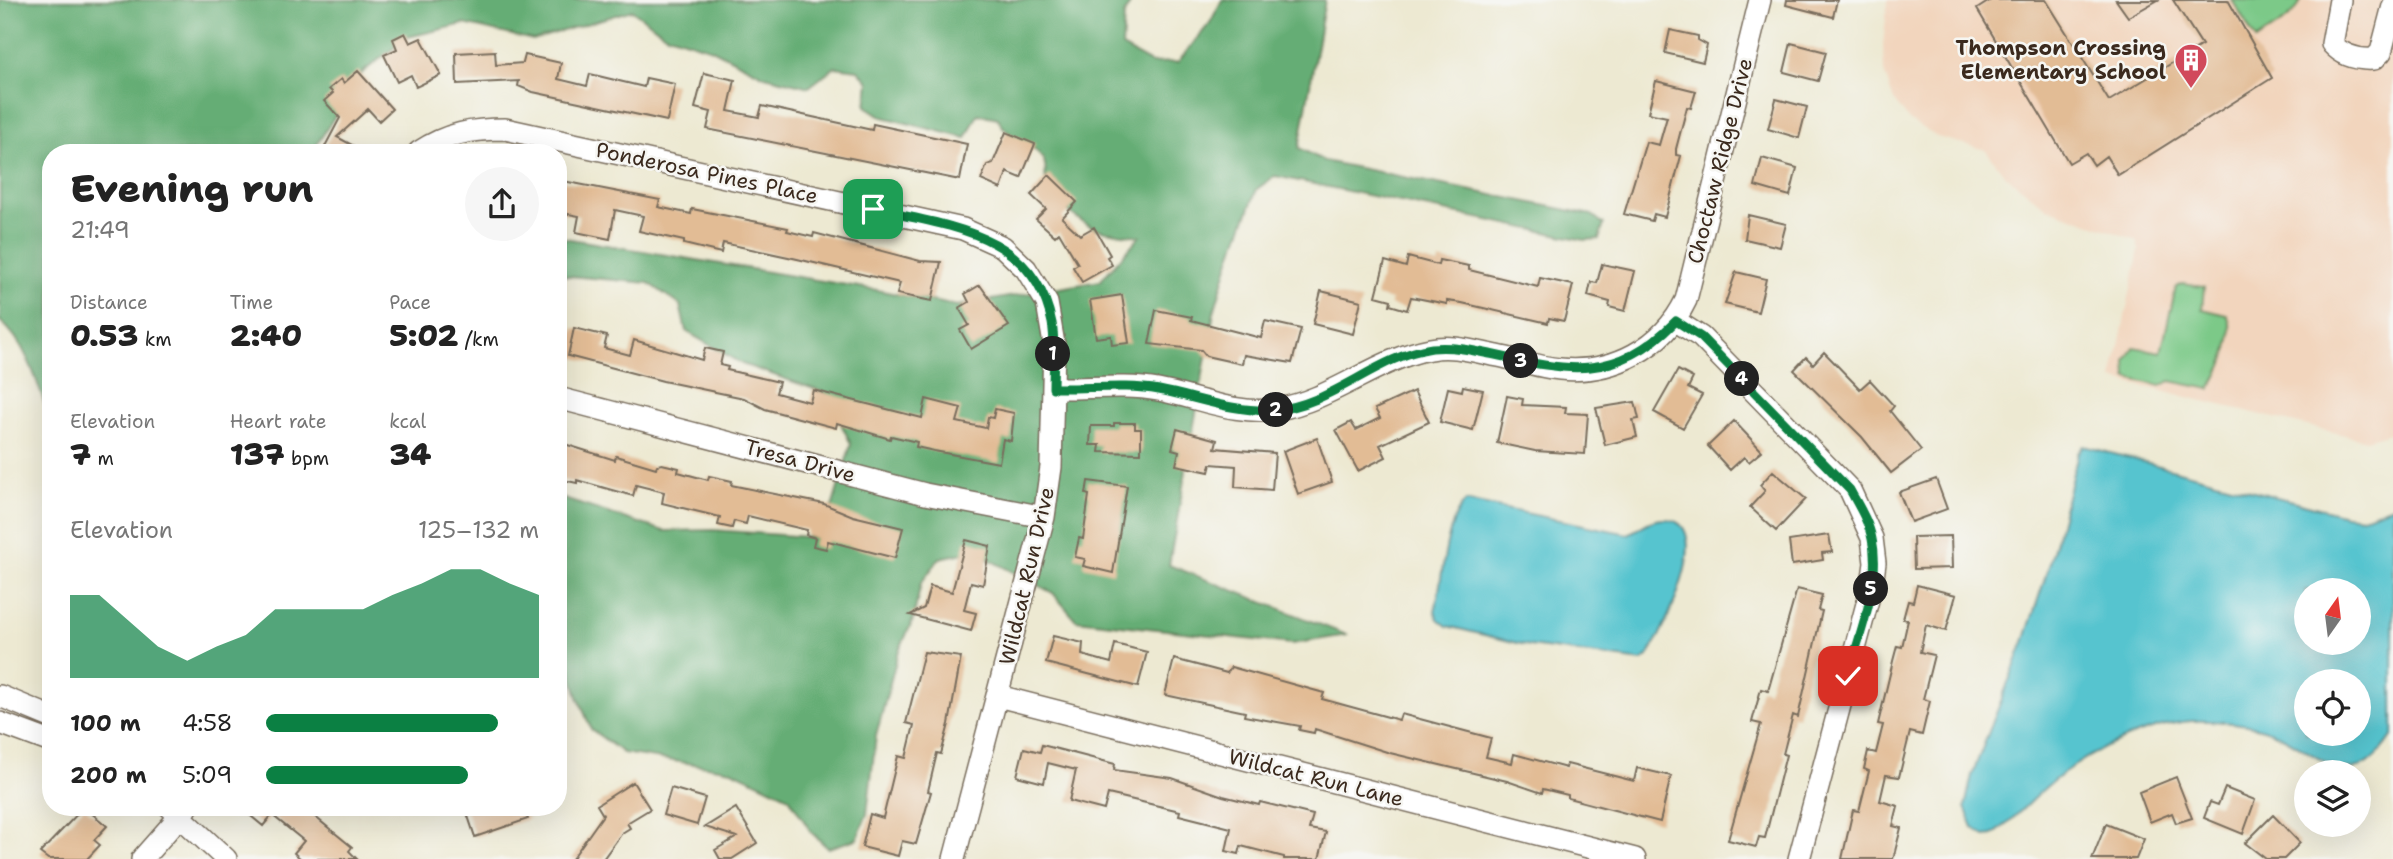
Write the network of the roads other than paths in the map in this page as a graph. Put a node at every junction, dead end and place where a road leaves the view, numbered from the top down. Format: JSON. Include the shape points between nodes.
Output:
{"nodes":[{"id":1,"x":1760,"y":0,"type":"edge"},
{"id":2,"x":2340,"y":0,"type":"edge"},
{"id":3,"x":2393,"y":6,"type":"edge"},
{"id":4,"x":434,"y":144,"type":"edge"},
{"id":5,"x":1040,"y":290,"type":"joint"},
{"id":6,"x":1676,"y":321,"type":"junction"},
{"id":7,"x":1053,"y":388,"type":"junction"},
{"id":8,"x":567,"y":400,"type":"edge"},
{"id":9,"x":1044,"y":517,"type":"junction"},
{"id":10,"x":0,"y":696,"type":"edge"},
{"id":11,"x":998,"y":696,"type":"junction"},
{"id":12,"x":42,"y":713,"type":"edge"},
{"id":13,"x":0,"y":723,"type":"edge"},
{"id":14,"x":42,"y":739,"type":"edge"},
{"id":15,"x":174,"y":816,"type":"edge"},
{"id":16,"x":185,"y":816,"type":"edge"},
{"id":17,"x":142,"y":859,"type":"edge"},
{"id":18,"x":226,"y":859,"type":"edge"},
{"id":19,"x":954,"y":859,"type":"edge"},
{"id":20,"x":1635,"y":859,"type":"edge"},
{"id":21,"x":1800,"y":859,"type":"edge"}],
"edges":[{"from":1,"to":6,"type":"street","name":"Choctaw Ridge Drive","via":[[1686,300]]},
{"from":2,"to":3,"type":"street","via":[[2332,44],[2341,54],[2364,60],[2381,52]]},
{"from":4,"to":5,"type":"street","name":"Ponderosa Pines Place","via":[[471,129],[505,129],[963,229],[1009,251]]},
{"from":5,"to":7,"type":"street","name":"Wildcat Run Drive","via":[[1054,336]]},
{"from":6,"to":7,"type":"street","via":[[1624,361],[1594,369],[1560,369],[1458,348],[1431,348],[1401,357],[1300,405],[1274,410],[1244,409],[1158,390]]},
{"from":6,"to":21,"type":"street","via":[[1701,337],[1850,490],[1872,538],[1872,584]]},
{"from":7,"to":9,"type":"street","name":"Wildcat Run Drive","via":[[1051,467]]},
{"from":8,"to":9,"type":"street","name":"Tresa Drive","via":[[925,494]]},
{"from":9,"to":11,"type":"street","name":"Wildcat Run Drive"},
{"from":10,"to":12,"type":"street"},
{"from":11,"to":19,"type":"street","name":"Wildcat Run Drive"},
{"from":11,"to":20,"type":"street","name":"Wildcat Run Lane"},
{"from":13,"to":14,"type":"street"},
{"from":15,"to":17,"type":"street"},
{"from":16,"to":18,"type":"street"}]}
